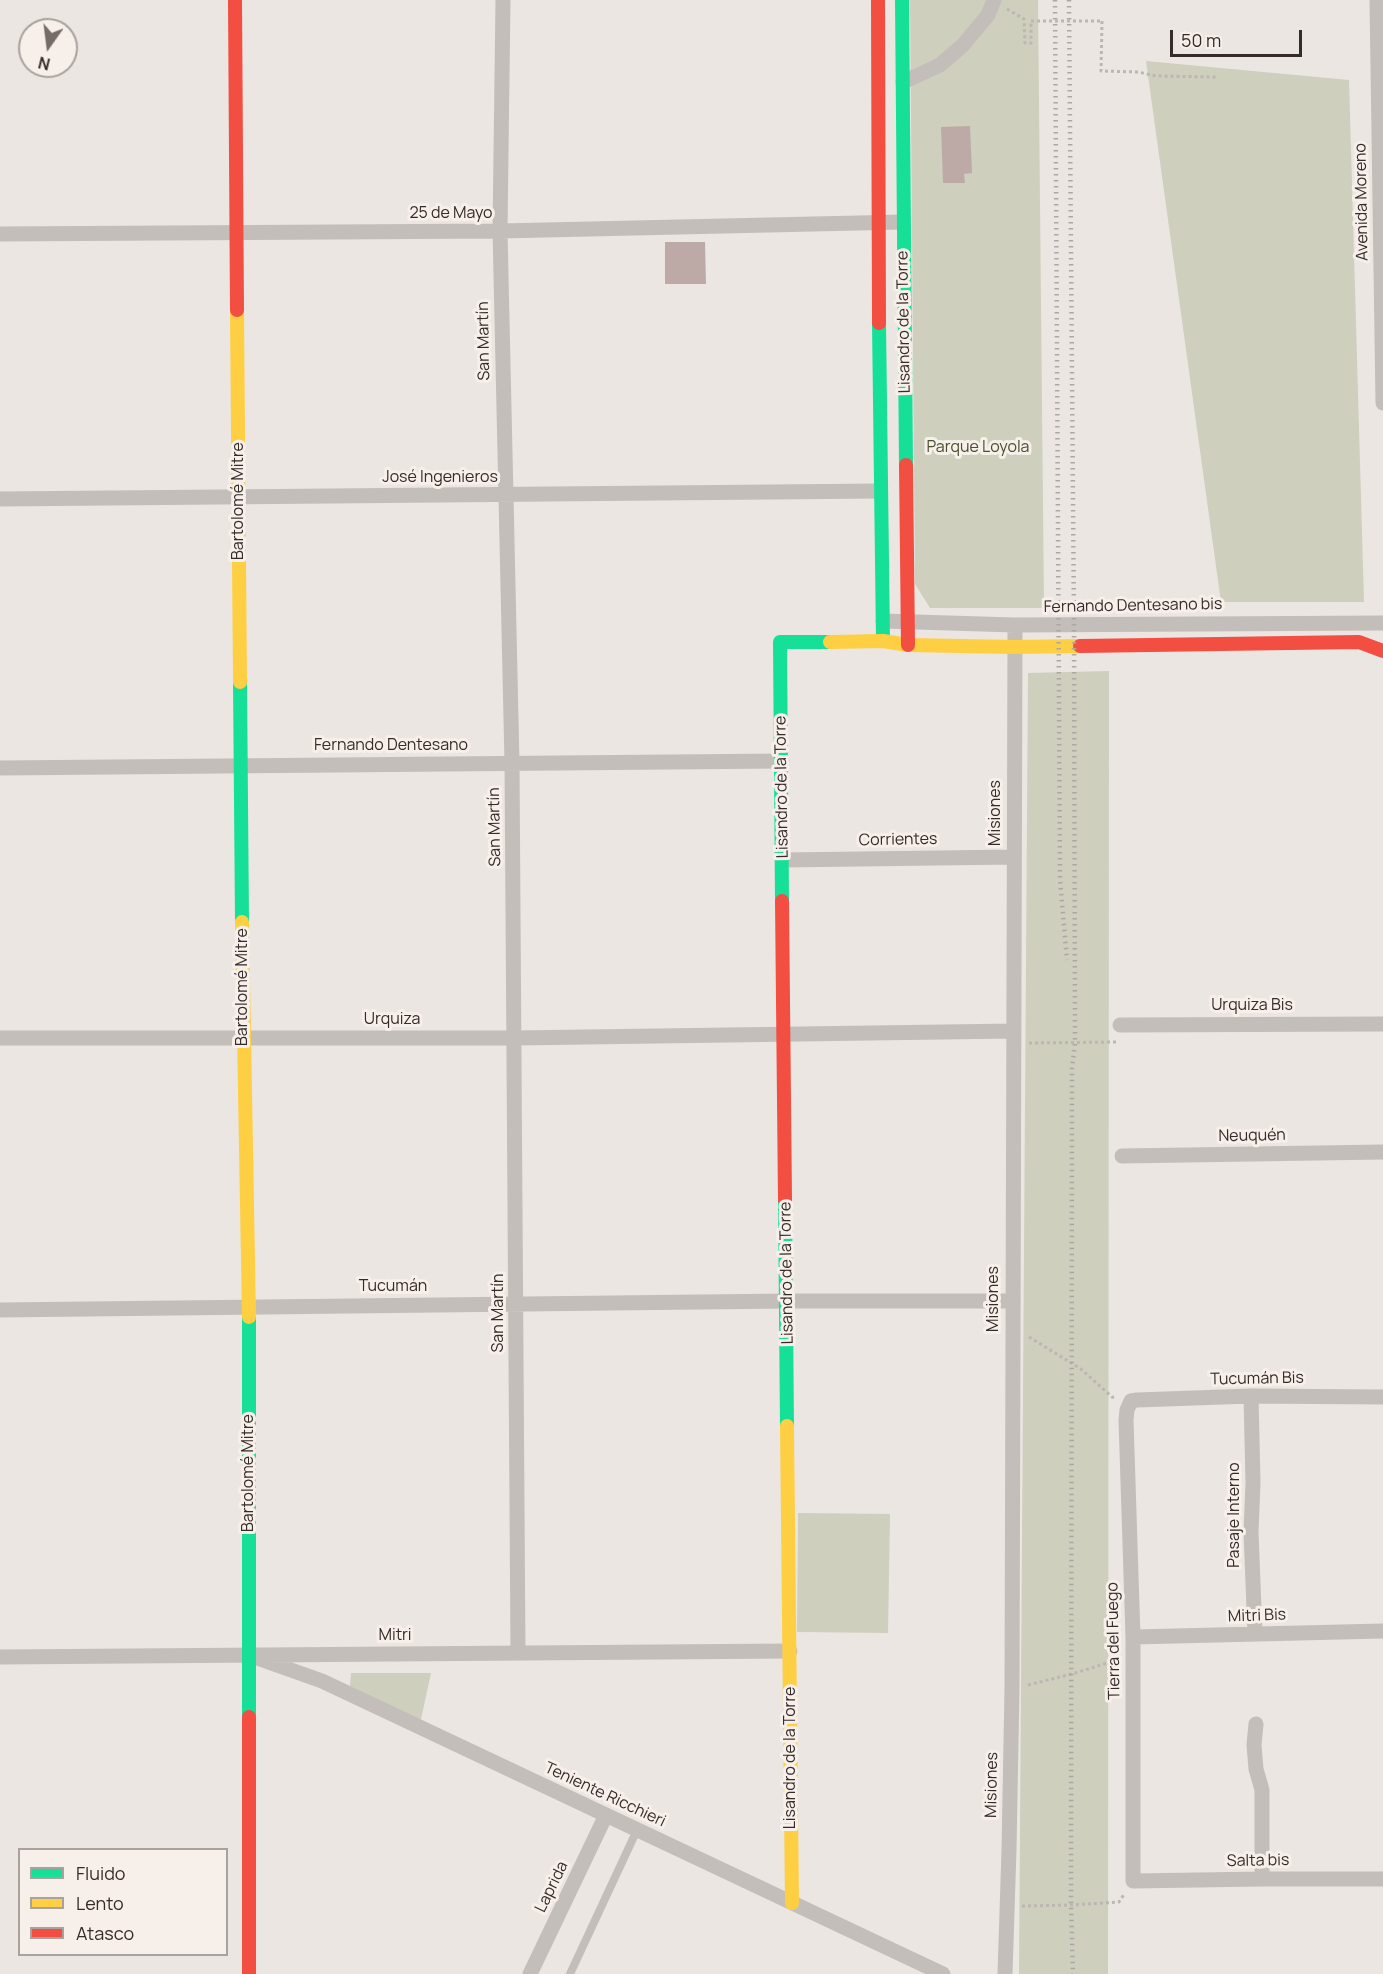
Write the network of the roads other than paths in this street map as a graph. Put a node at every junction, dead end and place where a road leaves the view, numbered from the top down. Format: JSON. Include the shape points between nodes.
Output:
{"nodes":[{"id":1,"x":235,"y":0,"type":"edge"},
{"id":2,"x":503,"y":0,"type":"edge"},
{"id":3,"x":878,"y":0,"type":"edge"},
{"id":4,"x":902,"y":0,"type":"edge"},
{"id":5,"x":1377,"y":0,"type":"edge"},
{"id":6,"x":993,"y":1,"type":"edge"},
{"id":7,"x":903,"y":82,"type":"junction"},
{"id":8,"x":1381,"y":219,"type":"edge"},
{"id":9,"x":903,"y":222,"type":"junction"},
{"id":10,"x":879,"y":224,"type":"junction"},
{"id":11,"x":500,"y":231,"type":"junction"},
{"id":12,"x":0,"y":234,"type":"edge"},
{"id":13,"x":237,"y":234,"type":"junction"},
{"id":14,"x":1383,"y":403,"type":"edge"},
{"id":15,"x":880,"y":491,"type":"junction"},
{"id":16,"x":505,"y":495,"type":"junction"},
{"id":17,"x":239,"y":497,"type":"junction"},
{"id":18,"x":0,"y":499,"type":"edge"},
{"id":19,"x":883,"y":621,"type":"junction"},
{"id":20,"x":907,"y":622,"type":"junction"},
{"id":21,"x":1383,"y":623,"type":"edge"},
{"id":22,"x":1016,"y":625,"type":"junction"},
{"id":23,"x":883,"y":641,"type":"junction"},
{"id":24,"x":908,"y":645,"type":"junction"},
{"id":25,"x":1015,"y":647,"type":"junction"},
{"id":26,"x":1383,"y":651,"type":"edge"},
{"id":27,"x":782,"y":761,"type":"junction"},
{"id":28,"x":512,"y":763,"type":"junction"},
{"id":29,"x":241,"y":766,"type":"junction"},
{"id":30,"x":0,"y":768,"type":"edge"},
{"id":31,"x":1014,"y":856,"type":"junction"},
{"id":32,"x":783,"y":860,"type":"junction"},
{"id":33,"x":1383,"y":1024,"type":"edge"},
{"id":34,"x":1120,"y":1025,"type":"dead end"},
{"id":35,"x":784,"y":1033,"type":"junction"},
{"id":36,"x":1014,"y":1037,"type":"junction"},
{"id":37,"x":0,"y":1038,"type":"edge"},
{"id":38,"x":243,"y":1038,"type":"junction"},
{"id":39,"x":515,"y":1038,"type":"junction"},
{"id":40,"x":1383,"y":1152,"type":"edge"},
{"id":41,"x":1122,"y":1156,"type":"dead end"},
{"id":42,"x":787,"y":1301,"type":"junction"},
{"id":43,"x":1012,"y":1301,"type":"junction"},
{"id":44,"x":517,"y":1305,"type":"junction"},
{"id":45,"x":249,"y":1306,"type":"junction"},
{"id":46,"x":0,"y":1310,"type":"edge"},
{"id":47,"x":1251,"y":1396,"type":"junction"},
{"id":48,"x":1383,"y":1397,"type":"edge"},
{"id":49,"x":1131,"y":1401,"type":"joint"},
{"id":50,"x":1383,"y":1631,"type":"edge"},
{"id":51,"x":1255,"y":1634,"type":"junction"},
{"id":52,"x":1133,"y":1637,"type":"junction"},
{"id":53,"x":790,"y":1651,"type":"junction"},
{"id":54,"x":518,"y":1653,"type":"junction"},
{"id":55,"x":250,"y":1655,"type":"junction"},
{"id":56,"x":0,"y":1657,"type":"edge"},
{"id":57,"x":1256,"y":1724,"type":"dead end"},
{"id":58,"x":606,"y":1815,"type":"junction"},
{"id":59,"x":637,"y":1830,"type":"junction"},
{"id":60,"x":1262,"y":1879,"type":"junction"},
{"id":61,"x":1383,"y":1880,"type":"edge"},
{"id":62,"x":1132,"y":1881,"type":"joint"},
{"id":63,"x":792,"y":1903,"type":"junction"},
{"id":64,"x":249,"y":1974,"type":"edge"},
{"id":65,"x":530,"y":1974,"type":"edge"},
{"id":66,"x":570,"y":1974,"type":"edge"},
{"id":67,"x":943,"y":1974,"type":"edge"},
{"id":68,"x":1005,"y":1974,"type":"edge"}],
"edges":[{"from":1,"to":13,"type":"street","name":"Bartolomé Mitre"},
{"from":2,"to":11,"type":"street","name":"San Martín"},
{"from":3,"to":10,"type":"street","name":"Lisandro de la Torre"},
{"from":4,"to":7,"type":"street","name":"Lisandro de la Torre"},
{"from":5,"to":8,"type":"street","name":"Avenida Moreno"},
{"from":6,"to":7,"type":"street","via":[[988,15],[963,45],[940,65]]},
{"from":7,"to":9,"type":"street","name":"Lisandro de la Torre"},
{"from":8,"to":14,"type":"street","name":"Avenida Moreno"},
{"from":9,"to":10,"type":"street","name":"25 de Mayo"},
{"from":9,"to":20,"type":"street","name":"Lisandro de la Torre"},
{"from":10,"to":11,"type":"street","name":"25 de Mayo"},
{"from":10,"to":15,"type":"street","name":"Lisandro de la Torre"},
{"from":11,"to":13,"type":"street","name":"25 de Mayo"},
{"from":11,"to":16,"type":"street","name":"San Martín"},
{"from":12,"to":13,"type":"street","name":"25 de Mayo"},
{"from":13,"to":17,"type":"street","name":"Bartolomé Mitre"},
{"from":15,"to":16,"type":"street","name":"José Ingenieros"},
{"from":15,"to":19,"type":"street","name":"Lisandro de la Torre"},
{"from":16,"to":17,"type":"street","name":"José Ingenieros"},
{"from":16,"to":28,"type":"street","name":"San Martín"},
{"from":17,"to":18,"type":"street","name":"José Ingenieros"},
{"from":17,"to":29,"type":"street","name":"Bartolomé Mitre"},
{"from":19,"to":20,"type":"street","name":"Fernando Dentesano bis"},
{"from":19,"to":23,"type":"street","name":"Lisandro de la Torre"},
{"from":20,"to":22,"type":"street","name":"Fernando Dentesano bis"},
{"from":20,"to":24,"type":"street","name":"Lisandro de la Torre"},
{"from":21,"to":22,"type":"street","name":"Fernando Dentesano bis"},
{"from":22,"to":25,"type":"street","name":"Misiones"},
{"from":23,"to":24,"type":"street"},
{"from":23,"to":27,"type":"street","name":"Lisandro de la Torre","via":[[780,642]]},
{"from":24,"to":25,"type":"street"},
{"from":25,"to":26,"type":"street","via":[[1359,642]]},
{"from":25,"to":31,"type":"street","name":"Misiones"},
{"from":27,"to":28,"type":"street","name":"Fernando Dentesano"},
{"from":27,"to":32,"type":"street","name":"Lisandro de la Torre"},
{"from":28,"to":29,"type":"street","name":"Fernando Dentesano"},
{"from":28,"to":39,"type":"street","name":"San Martín"},
{"from":29,"to":30,"type":"street","name":"Fernando Dentesano"},
{"from":29,"to":38,"type":"street","name":"Bartolomé Mitre"},
{"from":31,"to":32,"type":"street","name":"Corrientes"},
{"from":31,"to":36,"type":"street","name":"Misiones"},
{"from":32,"to":35,"type":"street","name":"Lisandro de la Torre"},
{"from":33,"to":34,"type":"street","name":"Urquiza Bis"},
{"from":35,"to":36,"type":"street"},
{"from":35,"to":39,"type":"street","name":"Urquiza"},
{"from":35,"to":42,"type":"street","name":"Lisandro de la Torre"},
{"from":36,"to":43,"type":"street","name":"Misiones"},
{"from":37,"to":38,"type":"street","name":"Urquiza"},
{"from":38,"to":39,"type":"street","name":"Urquiza"},
{"from":38,"to":45,"type":"street","name":"Bartolomé Mitre"},
{"from":39,"to":44,"type":"street","name":"San Martín"},
{"from":40,"to":41,"type":"street","name":"Neuquén"},
{"from":42,"to":43,"type":"street"},
{"from":42,"to":44,"type":"street","name":"Tucumán"},
{"from":42,"to":53,"type":"street","name":"Lisandro de la Torre"},
{"from":43,"to":68,"type":"street","name":"Misiones","via":[[1012,1688]]},
{"from":44,"to":45,"type":"street","name":"Tucumán"},
{"from":44,"to":54,"type":"street","name":"San Martín"},
{"from":45,"to":46,"type":"street","name":"Tucumán"},
{"from":45,"to":55,"type":"street","name":"Bartolomé Mitre"},
{"from":47,"to":48,"type":"street","name":"Tucumán Bis"},
{"from":47,"to":49,"type":"street","name":"Tucumán Bis"},
{"from":47,"to":51,"type":"street","name":"Pasaje Interno"},
{"from":49,"to":52,"type":"street","name":"Tierra del Fuego","via":[[1126,1420]]},
{"from":50,"to":51,"type":"street","name":"Mitri Bis"},
{"from":51,"to":52,"type":"street","name":"Mitri Bis"},
{"from":52,"to":62,"type":"street","name":"Tierra del Fuego"},
{"from":53,"to":54,"type":"street","name":"Mitri"},
{"from":53,"to":63,"type":"street","name":"Lisandro de la Torre"},
{"from":54,"to":55,"type":"street","name":"Mitri"},
{"from":55,"to":56,"type":"street","name":"Mitri"},
{"from":55,"to":58,"type":"street","name":"Teniente Ricchieri","via":[[322,1681]]},
{"from":55,"to":64,"type":"street","name":"Bartolomé Mitre"},
{"from":57,"to":60,"type":"street","via":[[1256,1769],[1262,1790]]},
{"from":58,"to":59,"type":"street","name":"Teniente Ricchieri"},
{"from":58,"to":65,"type":"street","name":"Laprida"},
{"from":59,"to":63,"type":"street","name":"Teniente Ricchieri"},
{"from":59,"to":66,"type":"lane"},
{"from":60,"to":61,"type":"street","name":"Salta bis"},
{"from":60,"to":62,"type":"street","name":"Salta bis"},
{"from":63,"to":67,"type":"street","name":"Teniente Ricchieri"}]}
